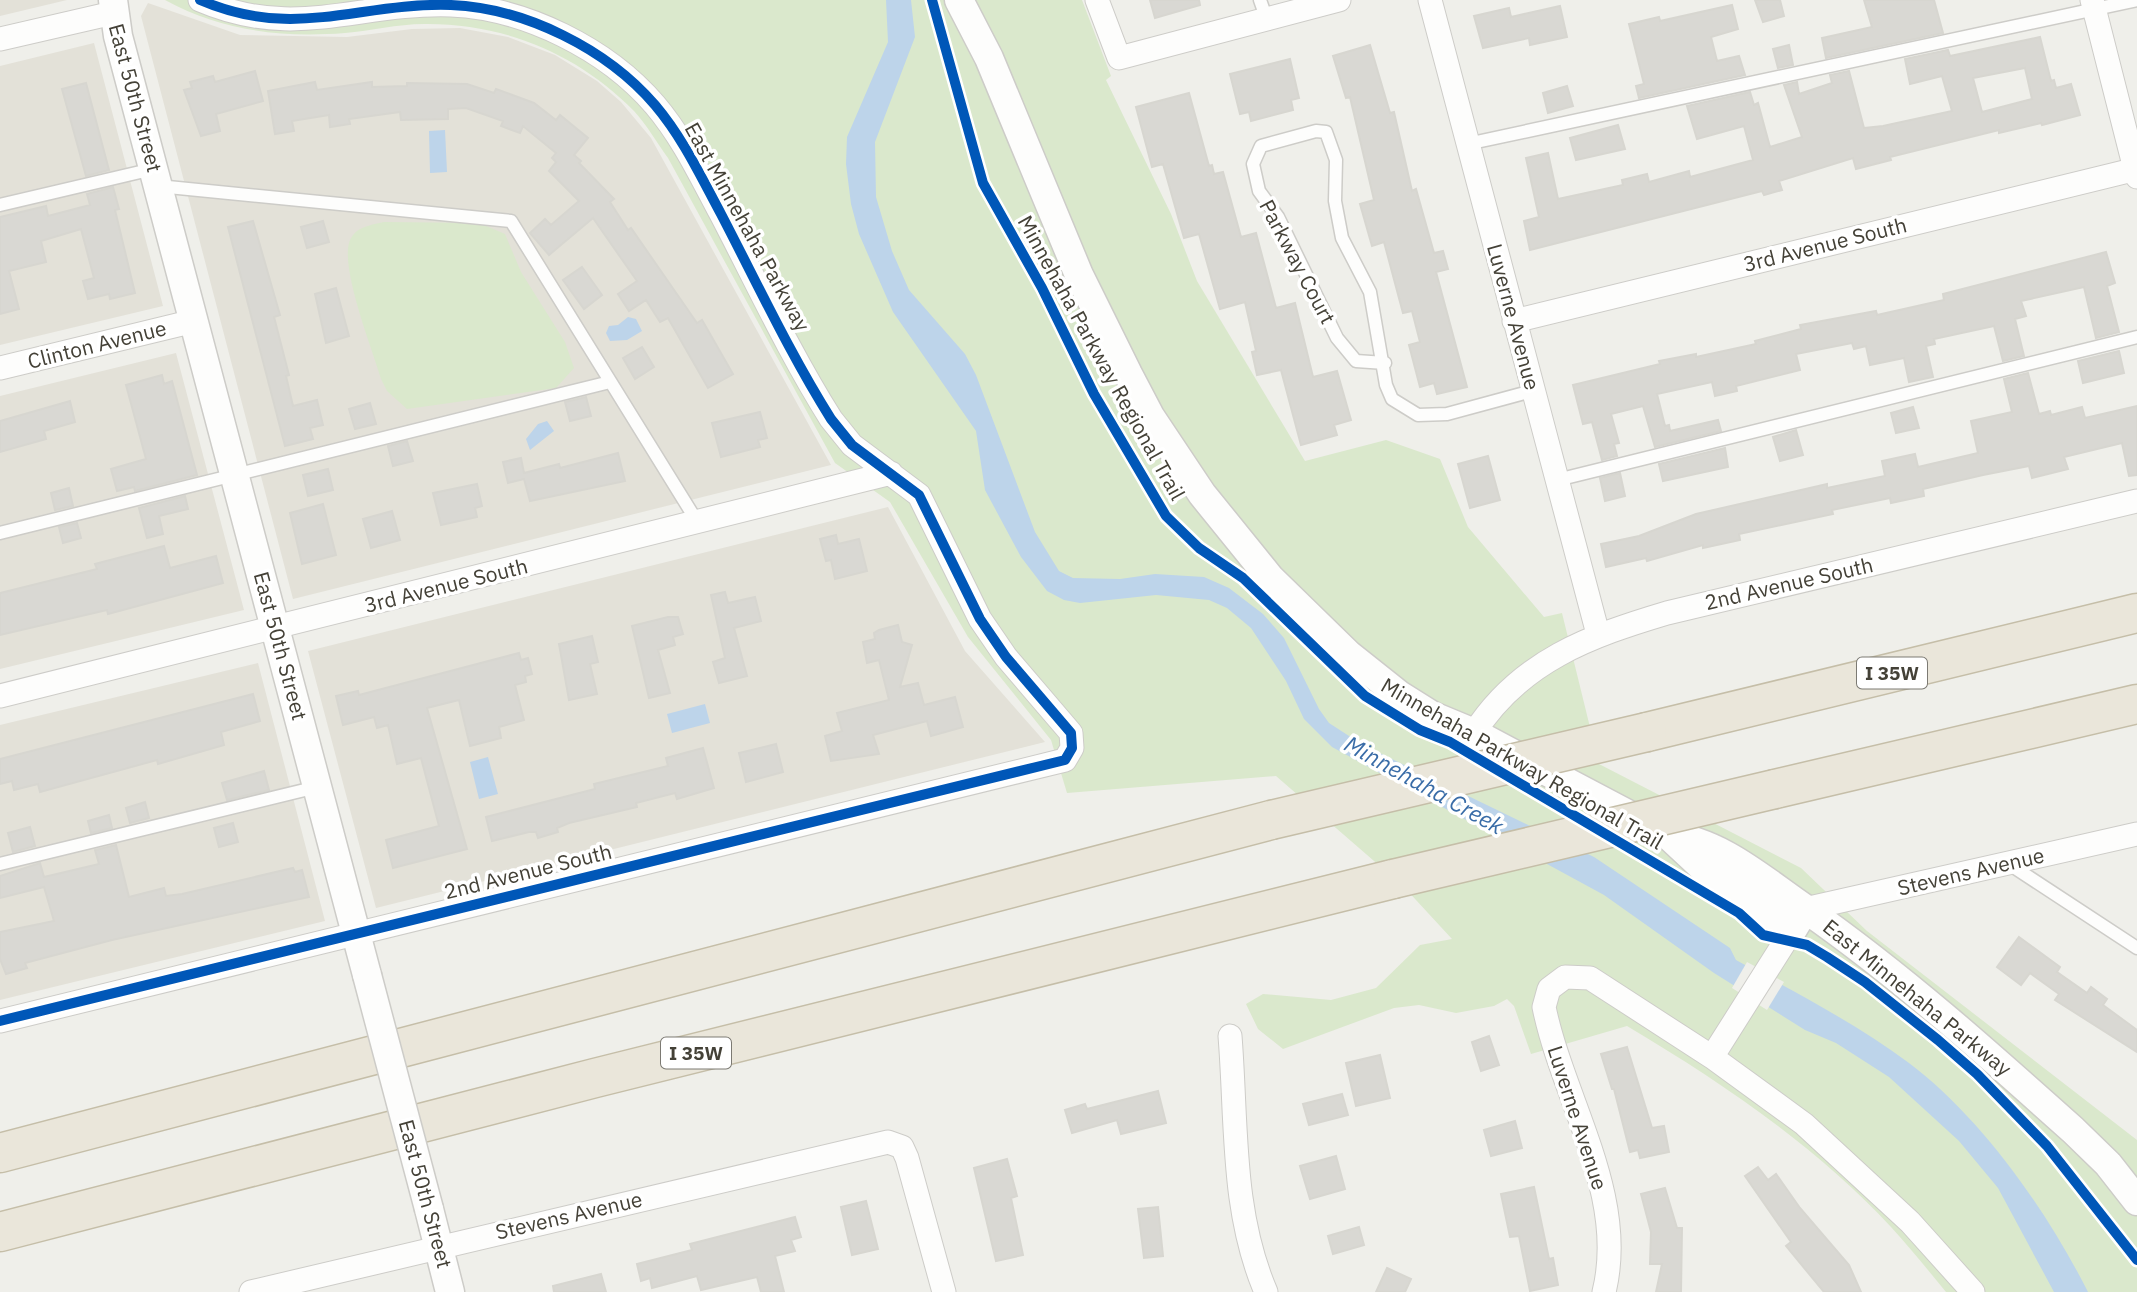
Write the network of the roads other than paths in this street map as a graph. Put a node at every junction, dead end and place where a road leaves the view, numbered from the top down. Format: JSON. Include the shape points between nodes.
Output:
{"nodes":[{"id":1,"x":200,"y":0,"type":"edge"},
{"id":2,"x":959,"y":0,"type":"edge"},
{"id":3,"x":1097,"y":0,"type":"edge"},
{"id":4,"x":1339,"y":0,"type":"edge"},
{"id":5,"x":1430,"y":0,"type":"edge"},
{"id":6,"x":2137,"y":0,"type":"edge"},
{"id":7,"x":2093,"y":5,"type":"edge"},
{"id":8,"x":113,"y":6,"type":"edge"},
{"id":9,"x":1264,"y":10,"type":"edge"},
{"id":10,"x":0,"y":39,"type":"edge"},
{"id":11,"x":1467,"y":144,"type":"junction"},
{"id":12,"x":2136,"y":172,"type":"edge"},
{"id":13,"x":156,"y":177,"type":"junction"},
{"id":14,"x":0,"y":205,"type":"edge"},
{"id":15,"x":194,"y":321,"type":"junction"},
{"id":16,"x":1514,"y":321,"type":"junction"},
{"id":17,"x":2137,"y":337,"type":"edge"},
{"id":18,"x":1385,"y":363,"type":"junction"},
{"id":19,"x":0,"y":368,"type":"edge"},
{"id":20,"x":610,"y":382,"type":"junction"},
{"id":21,"x":1532,"y":391,"type":"junction"},
{"id":22,"x":891,"y":473,"type":"junction"},
{"id":23,"x":235,"y":475,"type":"junction"},
{"id":24,"x":1557,"y":480,"type":"junction"},
{"id":25,"x":2137,"y":501,"type":"edge"},
{"id":26,"x":698,"y":523,"type":"junction"},
{"id":27,"x":0,"y":533,"type":"edge"},
{"id":28,"x":2137,"y":613,"type":"edge"},
{"id":29,"x":275,"y":629,"type":"junction"},
{"id":30,"x":1598,"y":634,"type":"junction"},
{"id":31,"x":0,"y":696,"type":"edge"},
{"id":32,"x":2137,"y":704,"type":"edge"},
{"id":33,"x":2090,"y":715,"type":"junction"},
{"id":34,"x":2137,"y":722,"type":"edge"},
{"id":35,"x":1474,"y":733,"type":"junction"},
{"id":36,"x":1065,"y":760,"type":"joint"},
{"id":37,"x":317,"y":787,"type":"junction"},
{"id":38,"x":2137,"y":834,"type":"edge"},
{"id":39,"x":0,"y":864,"type":"edge"},
{"id":40,"x":2009,"y":864,"type":"junction"},
{"id":41,"x":1799,"y":919,"type":"junction"},
{"id":42,"x":356,"y":934,"type":"junction"},
{"id":43,"x":2137,"y":948,"type":"edge"},
{"id":44,"x":0,"y":1021,"type":"edge"},
{"id":45,"x":1230,"y":1036,"type":"dead end"},
{"id":46,"x":1712,"y":1057,"type":"junction"},
{"id":47,"x":0,"y":1153,"type":"edge"},
{"id":48,"x":2137,"y":1201,"type":"edge"},
{"id":49,"x":0,"y":1232,"type":"edge"},
{"id":50,"x":438,"y":1246,"type":"junction"},
{"id":51,"x":940,"y":1291,"type":"edge"},
{"id":52,"x":251,"y":1292,"type":"edge"},
{"id":53,"x":450,"y":1292,"type":"edge"},
{"id":54,"x":1266,"y":1292,"type":"edge"},
{"id":55,"x":1604,"y":1292,"type":"edge"},
{"id":56,"x":1973,"y":1292,"type":"edge"}],
"edges":[{"from":1,"to":22,"type":"street","name":"East Minnehaha Parkway","via":[[241,15],[309,20],[393,8],[473,7],[524,20],[572,41],[617,69],[654,104],[686,148],[831,419],[852,445]]},
{"from":2,"to":35,"type":"street","name":"East Minnehaha Parkway","via":[[989,58],[1079,275],[1150,416],[1202,494],[1270,578],[1349,655],[1433,716]]},
{"from":3,"to":9,"type":"street","via":[[1119,58]]},
{"from":4,"to":9,"type":"street"},
{"from":5,"to":11,"type":"street","name":"Luverne Avenue"},
{"from":6,"to":7,"type":"lane"},
{"from":7,"to":11,"type":"lane"},
{"from":7,"to":12,"type":"street"},
{"from":8,"to":10,"type":"street"},
{"from":8,"to":13,"type":"street","name":"East 50th Street"},
{"from":11,"to":16,"type":"street","name":"Luverne Avenue"},
{"from":12,"to":16,"type":"street","name":"3rd Avenue South"},
{"from":13,"to":14,"type":"lane"},
{"from":13,"to":15,"type":"street","name":"East 50th Street"},
{"from":13,"to":20,"type":"lane","via":[[511,221]]},
{"from":15,"to":19,"type":"street","name":"Clinton Avenue"},
{"from":15,"to":23,"type":"street","name":"East 50th Street"},
{"from":16,"to":21,"type":"street","name":"Luverne Avenue"},
{"from":17,"to":24,"type":"lane"},
{"from":18,"to":18,"type":"lane","name":"Parkway Court","via":[[1370,292],[1342,237],[1332,142],[1326,132],[1316,131],[1261,146],[1253,164],[1259,191],[1278,217],[1337,338],[1356,361]]},
{"from":18,"to":21,"type":"lane","name":"Parkway Court","via":[[1392,399],[1418,415],[1447,414]]},
{"from":20,"to":23,"type":"lane"},
{"from":20,"to":26,"type":"lane"},
{"from":21,"to":24,"type":"street","name":"Luverne Avenue"},
{"from":22,"to":26,"type":"street","name":"3rd Avenue South"},
{"from":22,"to":36,"type":"street","name":"East Minnehaha Parkway","via":[[919,495],[980,619],[1071,733],[1072,748]]},
{"from":23,"to":27,"type":"lane"},
{"from":23,"to":29,"type":"street","name":"East 50th Street"},
{"from":24,"to":30,"type":"street","name":"Luverne Avenue"},
{"from":25,"to":30,"type":"street","name":"2nd Avenue South","via":[[1667,613]]},
{"from":26,"to":29,"type":"street","name":"3rd Avenue South"},
{"from":28,"to":47,"type":"highway","number":"I 35W","bridge":true,"via":[[1271,820]]},
{"from":29,"to":31,"type":"street","name":"3rd Avenue South"},
{"from":29,"to":37,"type":"street","name":"East 50th Street"},
{"from":30,"to":35,"type":"street","name":"2nd Avenue South","via":[[1547,660],[1524,678],[1498,701]]},
{"from":32,"to":33,"type":"highway","number":"I 35W"},
{"from":33,"to":34,"type":"highway"},
{"from":33,"to":49,"type":"highway","number":"I 35W","bridge":true,"via":[[1392,879]]},
{"from":35,"to":41,"type":"street","name":"East Minnehaha Parkway","via":[[1669,836],[1714,878]]},
{"from":36,"to":42,"type":"street","name":"2nd Avenue South"},
{"from":37,"to":39,"type":"lane"},
{"from":37,"to":42,"type":"street","name":"East 50th Street"},
{"from":38,"to":40,"type":"street","name":"Stevens Avenue"},
{"from":40,"to":41,"type":"street","name":"Stevens Avenue"},
{"from":40,"to":43,"type":"lane"},
{"from":41,"to":46,"type":"street"},
{"from":41,"to":48,"type":"street","name":"East Minnehaha Parkway","via":[[1849,938],[1991,1056],[2108,1164]]},
{"from":42,"to":44,"type":"street","name":"2nd Avenue South"},
{"from":42,"to":50,"type":"street","name":"East 50th Street","bridge":true},
{"from":45,"to":54,"type":"street","via":[[1239,1202]]},
{"from":46,"to":55,"type":"street","name":"Luverne Avenue","via":[[1590,978],[1565,977],[1549,989],[1544,1007],[1549,1031],[1604,1203],[1609,1237]]},
{"from":46,"to":56,"type":"street","via":[[1804,1124],[1910,1222]]},
{"from":50,"to":51,"type":"street","name":"Stevens Avenue","via":[[888,1142],[902,1147],[907,1158]]},
{"from":50,"to":52,"type":"street","name":"Stevens Avenue"},
{"from":50,"to":53,"type":"street","name":"East 50th Street"}]}
